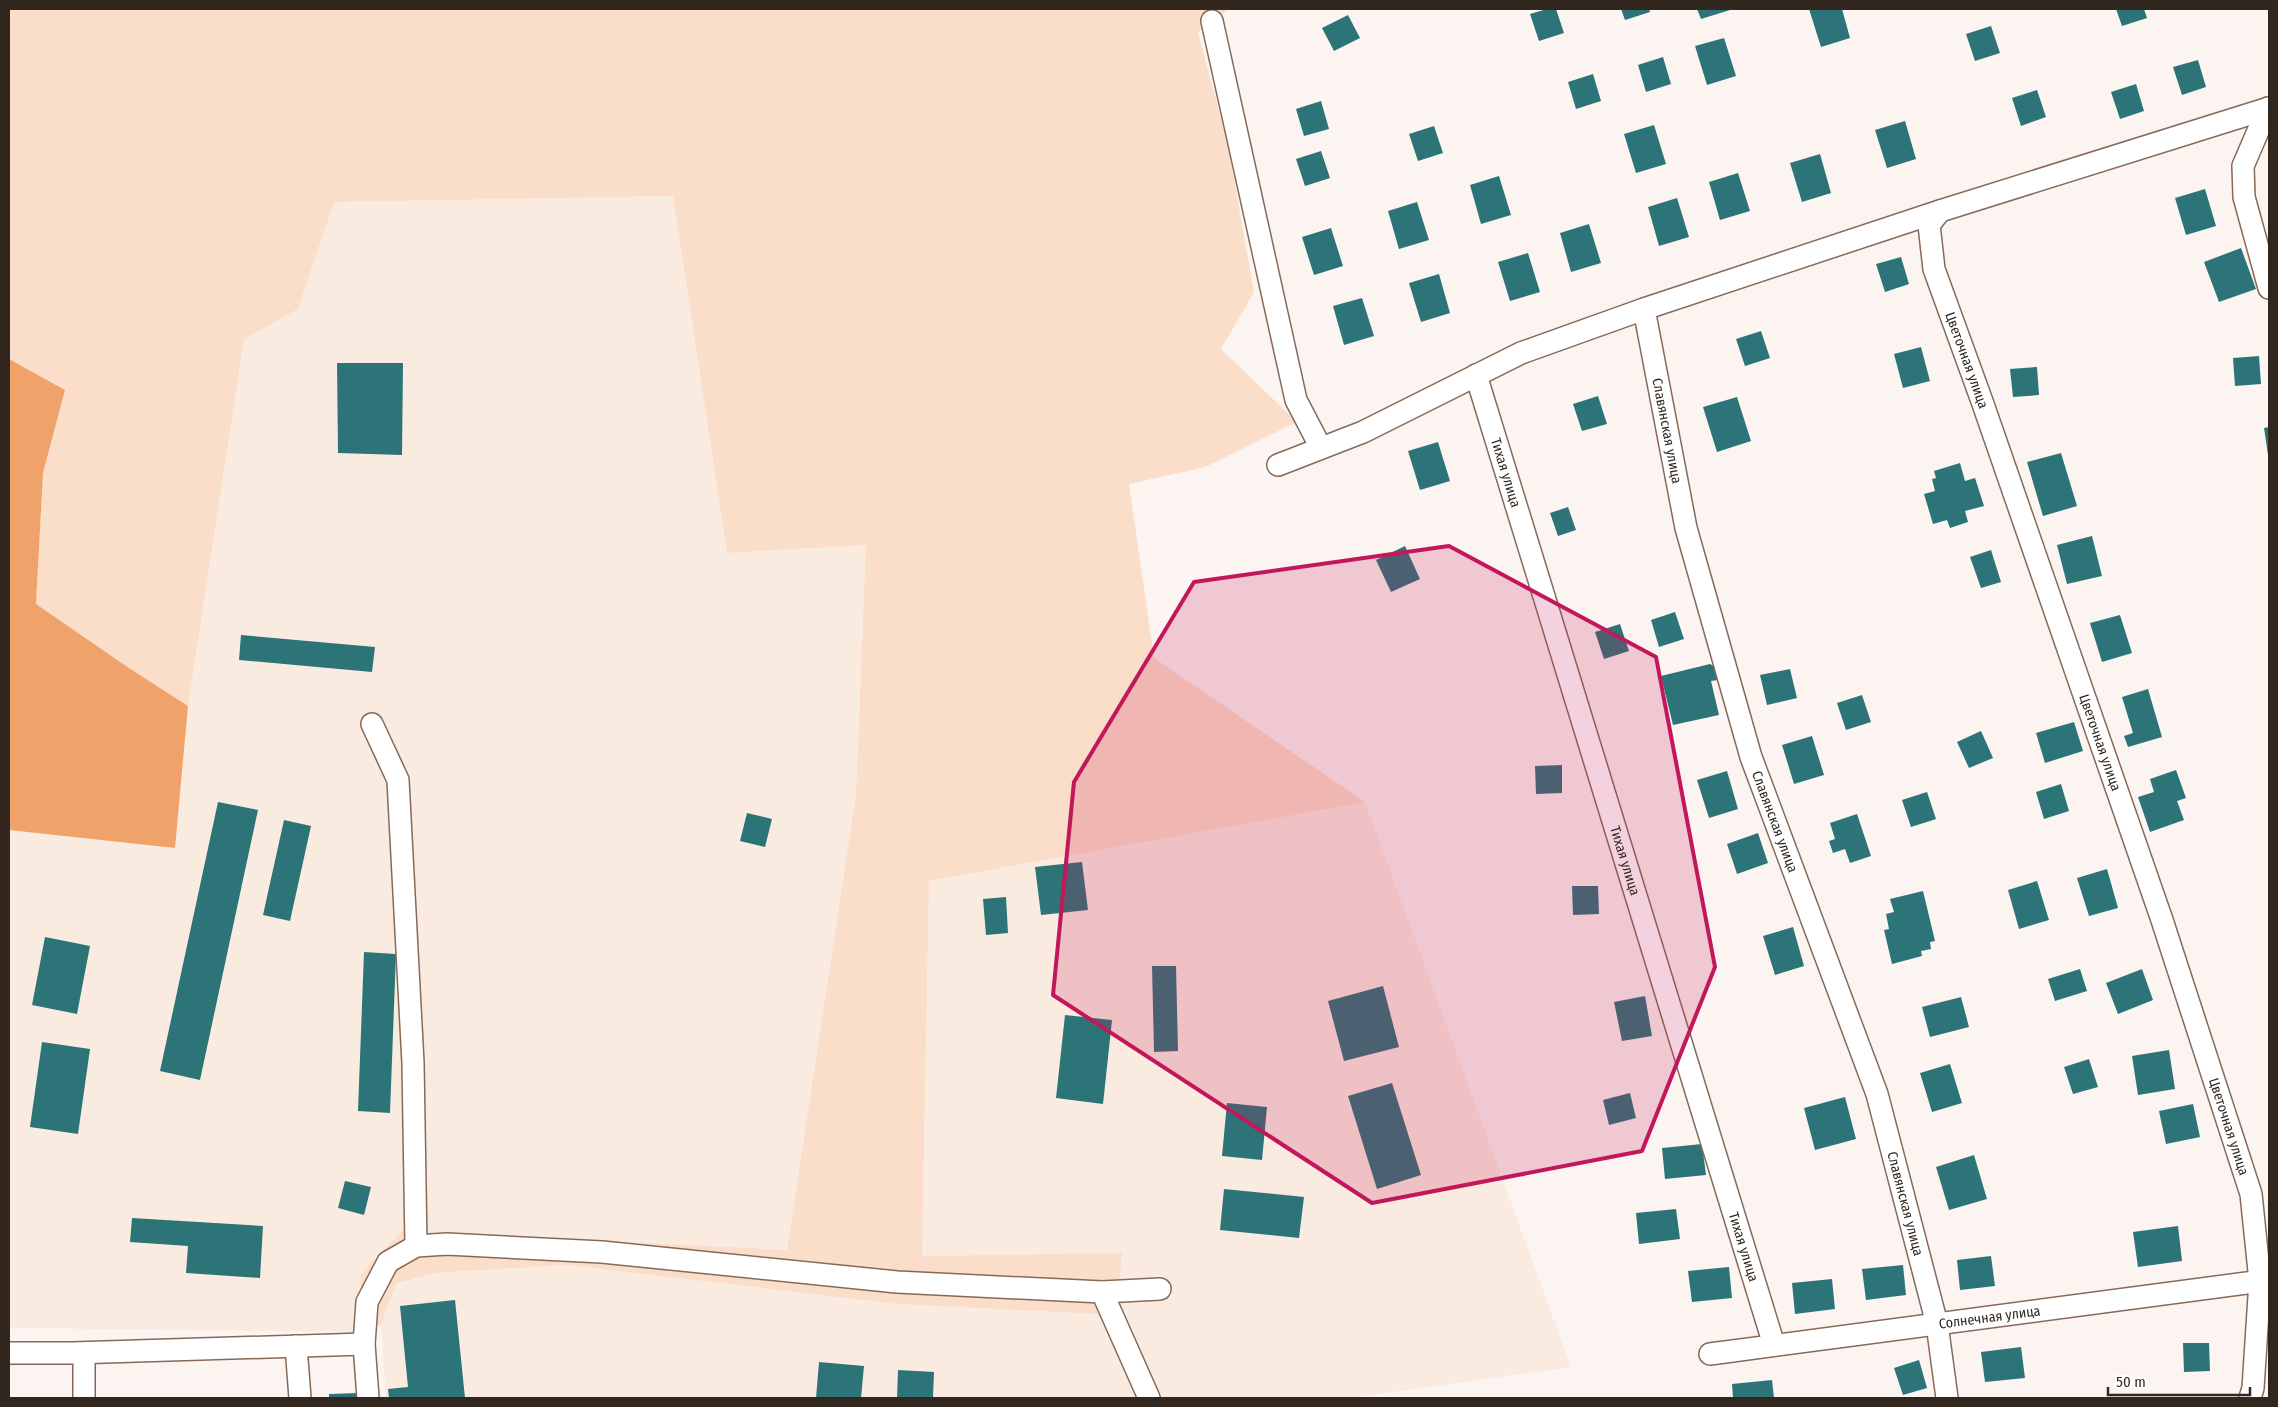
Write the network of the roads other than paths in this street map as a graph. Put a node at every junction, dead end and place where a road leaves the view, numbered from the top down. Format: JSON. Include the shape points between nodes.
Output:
{"nodes":[{"id":1,"x":1212,"y":22,"type":"dead end"},
{"id":2,"x":2268,"y":108,"type":"edge"},
{"id":3,"x":1940,"y":211,"type":"junction"},
{"id":4,"x":2269,"y":288,"type":"edge"},
{"id":5,"x":1644,"y":309,"type":"junction"},
{"id":6,"x":1476,"y":375,"type":"junction"},
{"id":7,"x":1321,"y":448,"type":"junction"},
{"id":8,"x":1278,"y":465,"type":"dead end"},
{"id":9,"x":372,"y":724,"type":"dead end"},
{"id":10,"x":416,"y":1246,"type":"junction"},
{"id":11,"x":2265,"y":1280,"type":"edge"},
{"id":12,"x":1160,"y":1290,"type":"dead end"},
{"id":13,"x":1102,"y":1292,"type":"junction"},
{"id":14,"x":1937,"y":1324,"type":"junction"},
{"id":15,"x":364,"y":1344,"type":"junction"},
{"id":16,"x":1774,"y":1345,"type":"junction"},
{"id":17,"x":296,"y":1346,"type":"junction"},
{"id":18,"x":9,"y":1352,"type":"edge"},
{"id":19,"x":84,"y":1353,"type":"junction"},
{"id":20,"x":1710,"y":1354,"type":"dead end"},
{"id":21,"x":84,"y":1398,"type":"edge"},
{"id":22,"x":300,"y":1398,"type":"edge"},
{"id":23,"x":368,"y":1398,"type":"edge"},
{"id":24,"x":1149,"y":1398,"type":"edge"},
{"id":25,"x":1947,"y":1398,"type":"edge"},
{"id":26,"x":2250,"y":1398,"type":"edge"}],
"edges":[{"from":1,"to":7,"type":"street","via":[[1296,400]]},
{"from":2,"to":3,"type":"street"},
{"from":2,"to":4,"type":"street","via":[[2243,166],[2244,196]]},
{"from":3,"to":5,"type":"street"},
{"from":3,"to":11,"type":"street","name":"Цветочная улица","via":[[1929,225],[1934,269],[2162,920],[2251,1194]]},
{"from":5,"to":6,"type":"street","via":[[1521,353]]},
{"from":5,"to":14,"type":"street","name":"Славянская улица","via":[[1686,528],[1751,757],[1877,1094]]},
{"from":6,"to":7,"type":"street","via":[[1363,432]]},
{"from":6,"to":16,"type":"street","name":"Тихая улица"},
{"from":7,"to":8,"type":"street"},
{"from":9,"to":10,"type":"street","via":[[398,780],[413,1063]]},
{"from":10,"to":13,"type":"street","via":[[447,1244],[602,1252],[897,1282]]},
{"from":10,"to":15,"type":"street","via":[[388,1262],[367,1302]]},
{"from":11,"to":14,"type":"street","name":"Солнечная улица"},
{"from":11,"to":26,"type":"street","name":"Цветочная улица"},
{"from":12,"to":13,"type":"street"},
{"from":13,"to":24,"type":"street"},
{"from":14,"to":16,"type":"street","name":"Солнечная улица"},
{"from":14,"to":25,"type":"street","name":"Славянская улица"},
{"from":15,"to":17,"type":"street"},
{"from":15,"to":23,"type":"street"},
{"from":16,"to":20,"type":"street","name":"Солнечная улица"},
{"from":17,"to":19,"type":"street"},
{"from":17,"to":22,"type":"street"},
{"from":18,"to":19,"type":"street"},
{"from":19,"to":21,"type":"street"}]}
